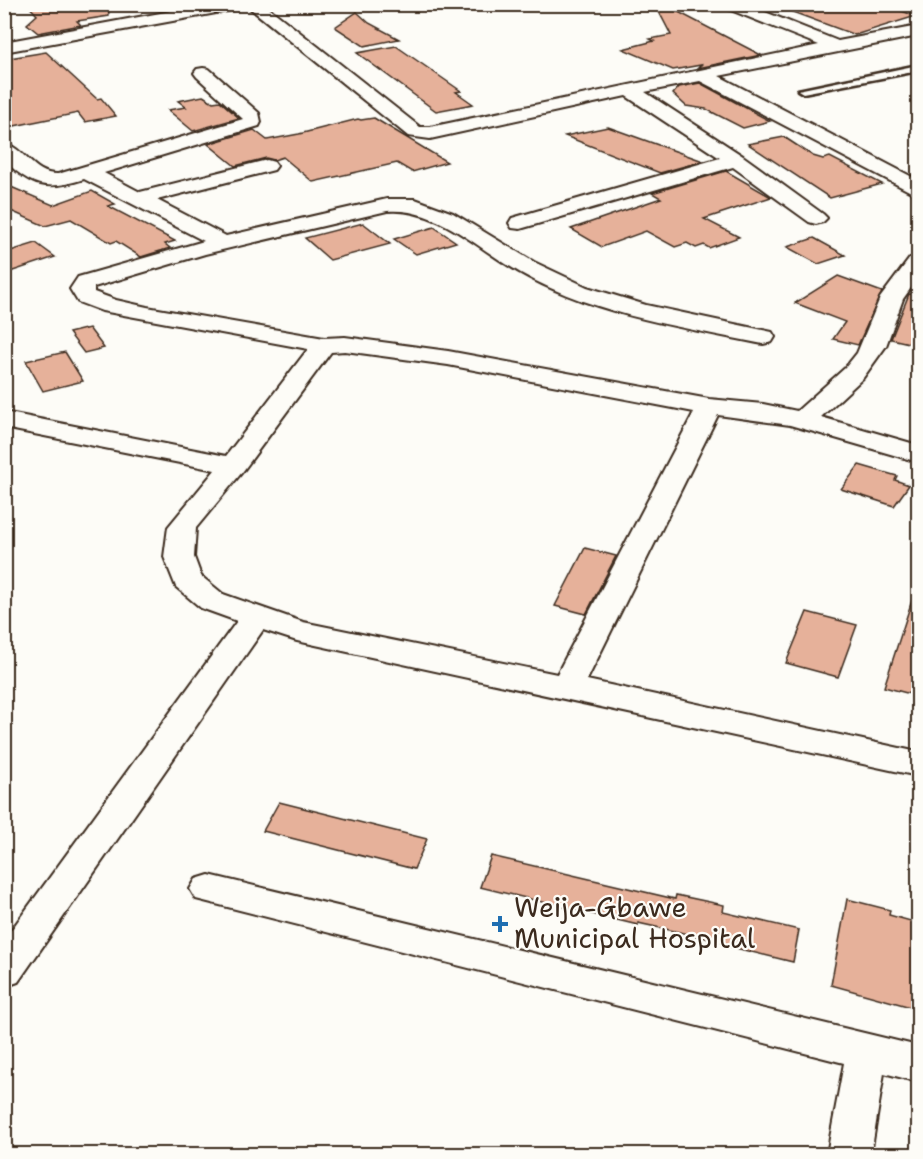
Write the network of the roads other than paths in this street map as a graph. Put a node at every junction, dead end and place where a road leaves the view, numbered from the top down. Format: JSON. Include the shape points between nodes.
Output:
{"nodes":[{"id":1,"x":238,"y":4,"type":"edge"},
{"id":2,"x":253,"y":4,"type":"edge"},
{"id":3,"x":729,"y":4,"type":"edge"},
{"id":4,"x":918,"y":32,"type":"edge"},
{"id":5,"x":837,"y":46,"type":"junction"},
{"id":6,"x":4,"y":47,"type":"edge"},
{"id":7,"x":918,"y":68,"type":"edge"},
{"id":8,"x":203,"y":73,"type":"dead end"},
{"id":9,"x":705,"y":76,"type":"junction"},
{"id":10,"x":802,"y":90,"type":"dead end"},
{"id":11,"x":630,"y":91,"type":"junction"},
{"id":12,"x":4,"y":149,"type":"edge"},
{"id":13,"x":736,"y":160,"type":"junction"},
{"id":14,"x":267,"y":166,"type":"dead end"},
{"id":15,"x":86,"y":172,"type":"junction"},
{"id":16,"x":918,"y":188,"type":"edge"},
{"id":17,"x":141,"y":198,"type":"junction"},
{"id":18,"x":816,"y":218,"type":"dead end"},
{"id":19,"x":520,"y":223,"type":"dead end"},
{"id":20,"x":224,"y":243,"type":"junction"},
{"id":21,"x":918,"y":263,"type":"edge"},
{"id":22,"x":763,"y":338,"type":"dead end"},
{"id":23,"x":324,"y":345,"type":"junction"},
{"id":24,"x":709,"y":407,"type":"junction"},
{"id":25,"x":804,"y":418,"type":"junction"},
{"id":26,"x":4,"y":420,"type":"edge"},
{"id":27,"x":918,"y":454,"type":"edge"},
{"id":28,"x":233,"y":465,"type":"junction"},
{"id":29,"x":256,"y":617,"type":"junction"},
{"id":30,"x":567,"y":687,"type":"junction"},
{"id":31,"x":918,"y":764,"type":"edge"},
{"id":32,"x":209,"y":889,"type":"dead end"},
{"id":33,"x":4,"y":971,"type":"edge"},
{"id":34,"x":867,"y":1051,"type":"junction"},
{"id":35,"x":918,"y":1064,"type":"edge"},
{"id":36,"x":849,"y":1155,"type":"edge"}],
"edges":[{"from":1,"to":6,"type":"street"},
{"from":2,"to":11,"type":"street","via":[[415,132],[440,132]]},
{"from":3,"to":5,"type":"street"},
{"from":4,"to":5,"type":"street"},
{"from":5,"to":9,"type":"street"},
{"from":7,"to":10,"type":"lane"},
{"from":8,"to":15,"type":"street","via":[[252,117],[252,122]]},
{"from":9,"to":11,"type":"street"},
{"from":9,"to":16,"type":"street"},
{"from":11,"to":13,"type":"street"},
{"from":12,"to":15,"type":"street","via":[[44,181]]},
{"from":13,"to":18,"type":"street"},
{"from":13,"to":19,"type":"street"},
{"from":14,"to":17,"type":"street"},
{"from":15,"to":17,"type":"street"},
{"from":17,"to":20,"type":"street"},
{"from":20,"to":22,"type":"street","via":[[387,205],[420,206],[476,234],[565,288]]},
{"from":20,"to":23,"type":"street","via":[[108,274],[86,282],[81,289],[86,297],[110,306]]},
{"from":21,"to":25,"type":"street","via":[[892,298],[867,357]]},
{"from":23,"to":24,"type":"street","via":[[345,344],[448,358]]},
{"from":23,"to":28,"type":"street"},
{"from":24,"to":25,"type":"street","via":[[744,408]]},
{"from":24,"to":30,"type":"street"},
{"from":25,"to":27,"type":"street"},
{"from":26,"to":28,"type":"street"},
{"from":28,"to":29,"type":"street","via":[[182,527],[178,557],[187,580],[212,601]]},
{"from":29,"to":30,"type":"street","via":[[297,631]]},
{"from":29,"to":33,"type":"street"},
{"from":30,"to":31,"type":"street"},
{"from":32,"to":34,"type":"street"},
{"from":34,"to":35,"type":"street"},
{"from":34,"to":36,"type":"street"}]}
